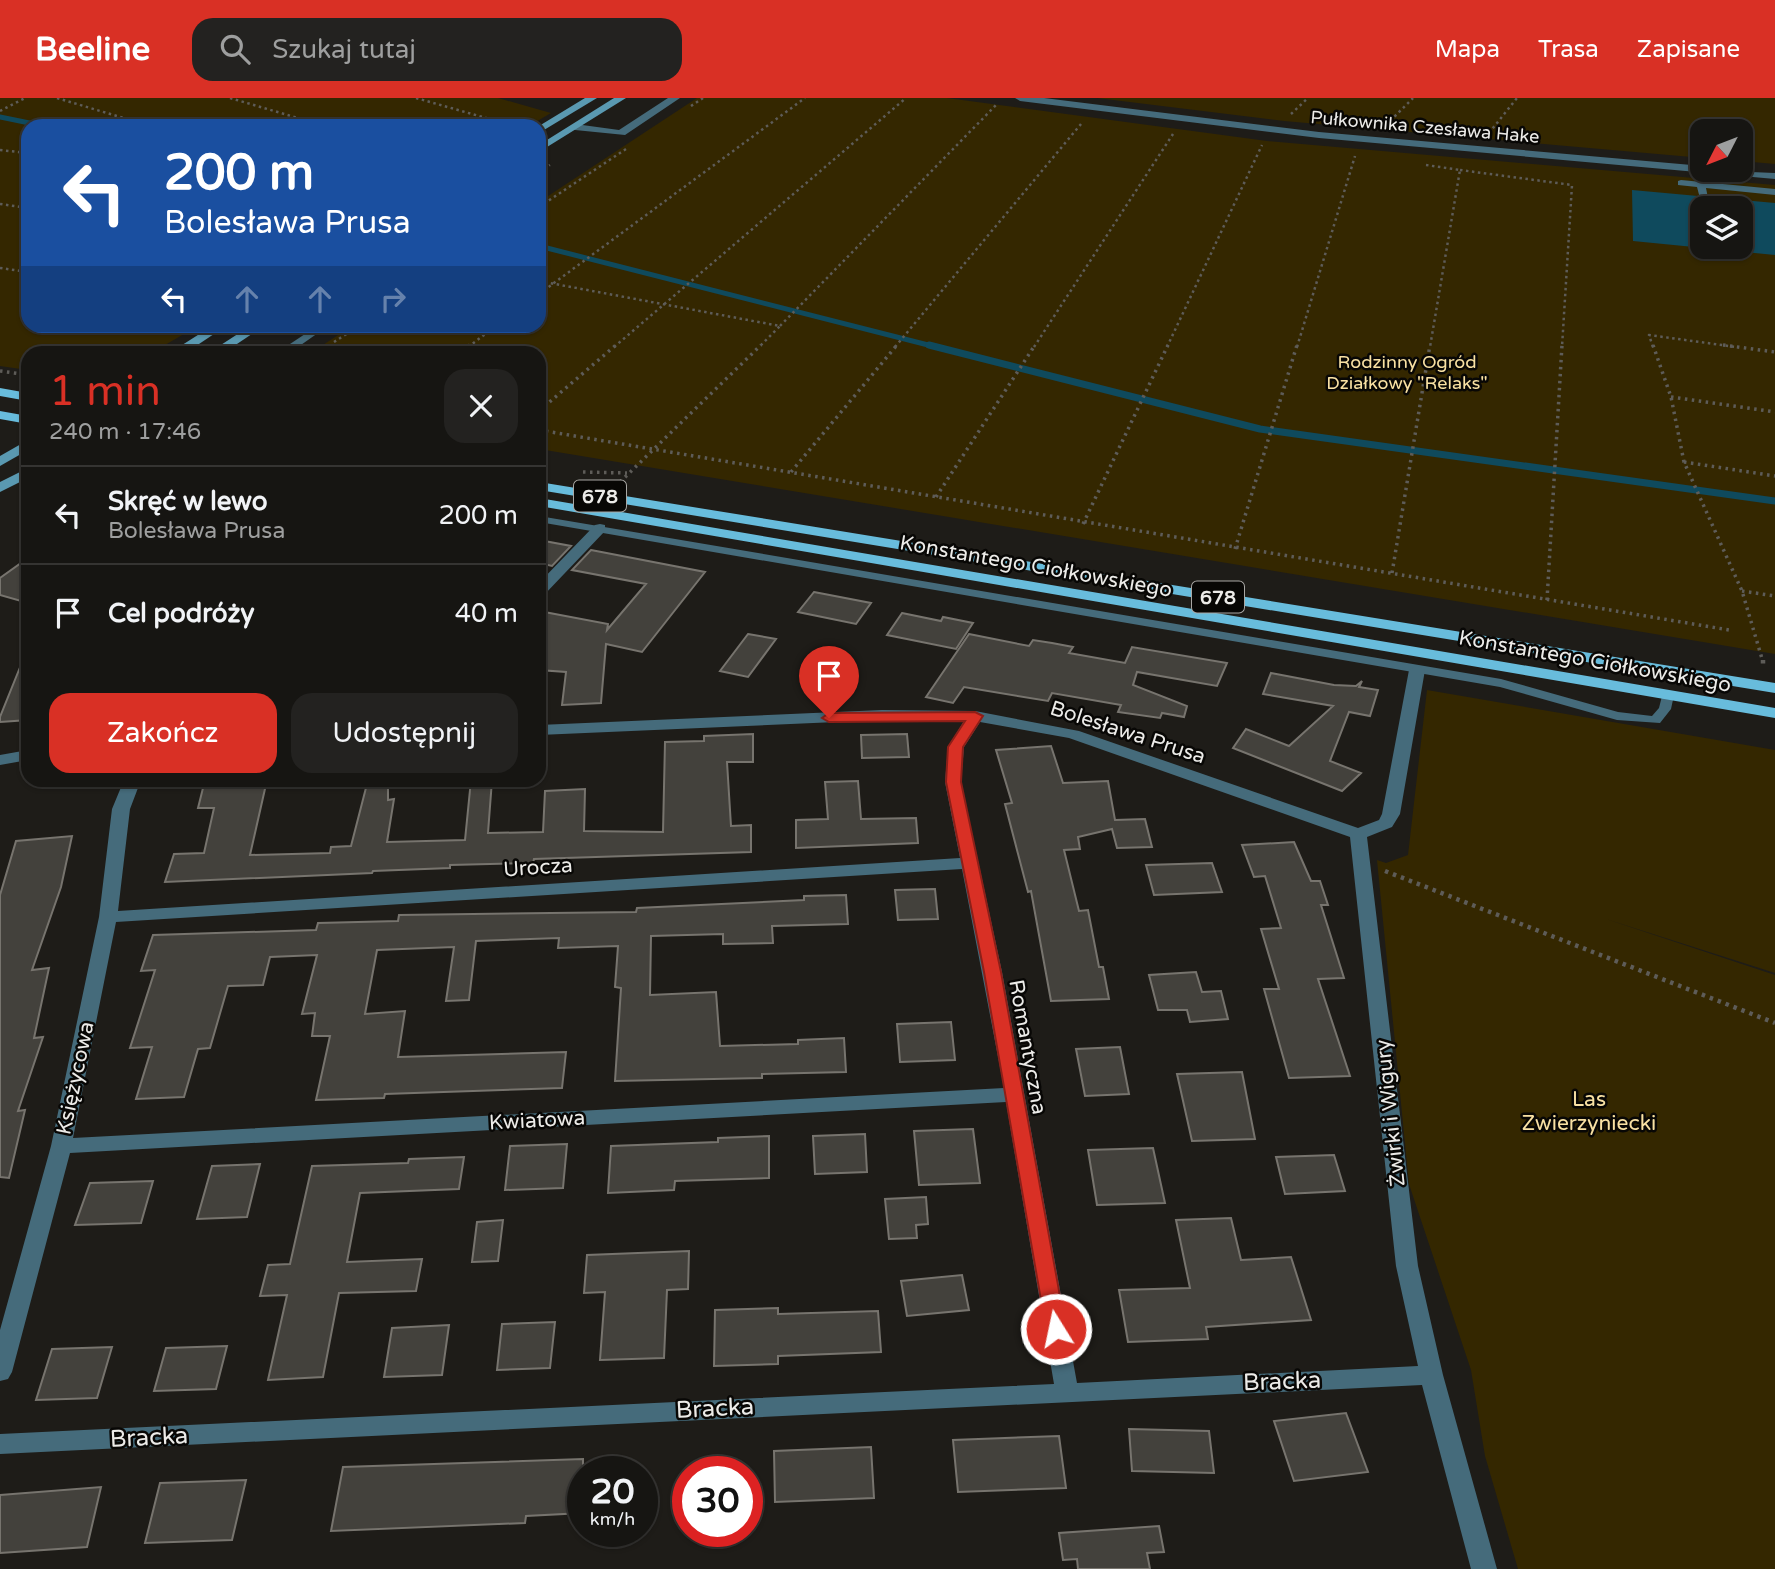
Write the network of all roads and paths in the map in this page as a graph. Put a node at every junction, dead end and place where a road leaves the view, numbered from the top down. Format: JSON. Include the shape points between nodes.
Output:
{"nodes":[{"id":1,"x":25,"y":98,"type":"edge"},
{"id":2,"x":57,"y":98,"type":"edge"},
{"id":3,"x":230,"y":98,"type":"edge"},
{"id":4,"x":416,"y":98,"type":"edge"},
{"id":5,"x":592,"y":98,"type":"edge"},
{"id":6,"x":621,"y":98,"type":"edge"},
{"id":7,"x":675,"y":98,"type":"edge"},
{"id":8,"x":703,"y":98,"type":"edge"},
{"id":9,"x":805,"y":98,"type":"edge"},
{"id":10,"x":906,"y":98,"type":"edge"},
{"id":11,"x":1020,"y":98,"type":"edge"},
{"id":12,"x":1308,"y":98,"type":"edge"},
{"id":13,"x":1413,"y":98,"type":"edge"},
{"id":14,"x":1517,"y":98,"type":"edge"},
{"id":15,"x":998,"y":103,"type":"dead end"},
{"id":16,"x":0,"y":111,"type":"edge"},
{"id":17,"x":681,"y":113,"type":"dead end"},
{"id":18,"x":1287,"y":118,"type":"dead end"},
{"id":19,"x":127,"y":119,"type":"edge"},
{"id":20,"x":300,"y":119,"type":"edge"},
{"id":21,"x":490,"y":119,"type":"edge"},
{"id":22,"x":1084,"y":120,"type":"dead end"},
{"id":23,"x":546,"y":126,"type":"edge"},
{"id":24,"x":575,"y":127,"type":"junction"},
{"id":25,"x":1382,"y":129,"type":"dead end"},
{"id":26,"x":1174,"y":132,"type":"dead end"},
{"id":27,"x":1483,"y":139,"type":"dead end"},
{"id":28,"x":1266,"y":142,"type":"dead end"},
{"id":29,"x":546,"y":145,"type":"edge"},
{"id":30,"x":626,"y":149,"type":"dead end"},
{"id":31,"x":0,"y":150,"type":"edge"},
{"id":32,"x":21,"y":152,"type":"edge"},
{"id":33,"x":1342,"y":153,"type":"dead end"},
{"id":34,"x":1464,"y":160,"type":"dead end"},
{"id":35,"x":1421,"y":164,"type":"dead end"},
{"id":36,"x":1690,"y":168,"type":"edge"},
{"id":37,"x":1460,"y":170,"type":"junction"},
{"id":38,"x":1754,"y":174,"type":"edge"},
{"id":39,"x":1775,"y":176,"type":"edge"},
{"id":40,"x":1681,"y":183,"type":"dead end"},
{"id":41,"x":1701,"y":185,"type":"junction"},
{"id":42,"x":1775,"y":192,"type":"edge"},
{"id":43,"x":1703,"y":196,"type":"edge"},
{"id":44,"x":546,"y":202,"type":"edge"},
{"id":45,"x":0,"y":204,"type":"edge"},
{"id":46,"x":21,"y":207,"type":"edge"},
{"id":47,"x":0,"y":268,"type":"edge"},
{"id":48,"x":21,"y":271,"type":"edge"},
{"id":49,"x":546,"y":282,"type":"edge"},
{"id":50,"x":553,"y":284,"type":"junction"},
{"id":51,"x":546,"y":289,"type":"edge"},
{"id":52,"x":663,"y":304,"type":"junction"},
{"id":53,"x":780,"y":326,"type":"junction"},
{"id":54,"x":208,"y":333,"type":"edge"},
{"id":55,"x":247,"y":333,"type":"edge"},
{"id":56,"x":312,"y":333,"type":"edge"},
{"id":57,"x":486,"y":333,"type":"edge"},
{"id":58,"x":187,"y":346,"type":"edge"},
{"id":59,"x":227,"y":346,"type":"edge"},
{"id":60,"x":293,"y":346,"type":"edge"},
{"id":61,"x":469,"y":346,"type":"edge"},
{"id":62,"x":1775,"y":352,"type":"edge"},
{"id":63,"x":0,"y":394,"type":"edge"},
{"id":64,"x":21,"y":396,"type":"edge"},
{"id":65,"x":1671,"y":397,"type":"junction"},
{"id":66,"x":0,"y":400,"type":"edge"},
{"id":67,"x":546,"y":405,"type":"edge"},
{"id":68,"x":1775,"y":412,"type":"edge"},
{"id":69,"x":0,"y":415,"type":"edge"},
{"id":70,"x":21,"y":418,"type":"edge"},
{"id":71,"x":546,"y":431,"type":"edge"},
{"id":72,"x":21,"y":448,"type":"edge"},
{"id":73,"x":651,"y":450,"type":"junction"},
{"id":74,"x":21,"y":461,"type":"edge"},
{"id":75,"x":0,"y":462,"type":"edge"},
{"id":76,"x":1684,"y":462,"type":"junction"},
{"id":77,"x":791,"y":473,"type":"junction"},
{"id":78,"x":21,"y":476,"type":"edge"},
{"id":79,"x":576,"y":476,"type":"dead end"},
{"id":80,"x":1775,"y":476,"type":"edge"},
{"id":81,"x":546,"y":487,"type":"edge"},
{"id":82,"x":0,"y":488,"type":"edge"},
{"id":83,"x":936,"y":497,"type":"junction"},
{"id":84,"x":546,"y":503,"type":"edge"},
{"id":85,"x":546,"y":520,"type":"edge"},
{"id":86,"x":1083,"y":524,"type":"junction"},
{"id":87,"x":600,"y":528,"type":"junction"},
{"id":88,"x":1235,"y":549,"type":"junction"},
{"id":89,"x":1392,"y":573,"type":"junction"},
{"id":90,"x":546,"y":585,"type":"edge"},
{"id":91,"x":1742,"y":591,"type":"junction"},
{"id":92,"x":1775,"y":596,"type":"edge"},
{"id":93,"x":1547,"y":600,"type":"junction"},
{"id":94,"x":1729,"y":631,"type":"dead end"},
{"id":95,"x":1417,"y":670,"type":"junction"},
{"id":96,"x":1762,"y":672,"type":"dead end"},
{"id":97,"x":1775,"y":688,"type":"edge"},
{"id":98,"x":1668,"y":695,"type":"junction"},
{"id":99,"x":1775,"y":713,"type":"edge"},
{"id":100,"x":975,"y":716,"type":"junction"},
{"id":101,"x":546,"y":730,"type":"edge"},
{"id":102,"x":21,"y":756,"type":"edge"},
{"id":103,"x":0,"y":760,"type":"edge"},
{"id":104,"x":130,"y":787,"type":"edge"},
{"id":105,"x":1358,"y":834,"type":"junction"},
{"id":106,"x":1362,"y":862,"type":"junction"},
{"id":107,"x":971,"y":863,"type":"junction"},
{"id":108,"x":108,"y":917,"type":"junction"},
{"id":109,"x":1775,"y":1023,"type":"edge"},
{"id":110,"x":1013,"y":1095,"type":"junction"},
{"id":111,"x":61,"y":1146,"type":"junction"},
{"id":112,"x":0,"y":1372,"type":"edge"},
{"id":113,"x":1431,"y":1374,"type":"junction"},
{"id":114,"x":1067,"y":1390,"type":"junction"},
{"id":115,"x":0,"y":1444,"type":"edge"},
{"id":116,"x":1485,"y":1569,"type":"edge"}],
"edges":[{"from":1,"to":16,"type":"path"},
{"from":2,"to":19,"type":"path"},
{"from":3,"to":20,"type":"path"},
{"from":4,"to":21,"type":"path"},
{"from":5,"to":23,"type":"street"},
{"from":6,"to":24,"type":"street"},
{"from":7,"to":24,"type":"street","via":[[621,133]]},
{"from":8,"to":17,"type":"path"},
{"from":9,"to":50,"type":"path"},
{"from":10,"to":52,"type":"path"},
{"from":11,"to":36,"type":"street","name":"Pułkownika Czesława Hake","via":[[1319,135]]},
{"from":12,"to":18,"type":"path"},
{"from":13,"to":25,"type":"path"},
{"from":14,"to":27,"type":"path"},
{"from":15,"to":53,"type":"path"},
{"from":22,"to":77,"type":"path"},
{"from":24,"to":29,"type":"street"},
{"from":26,"to":83,"type":"path"},
{"from":28,"to":86,"type":"path"},
{"from":30,"to":44,"type":"path"},
{"from":31,"to":32,"type":"path"},
{"from":33,"to":88,"type":"path","via":[[1356,155]]},
{"from":34,"to":37,"type":"path"},
{"from":35,"to":37,"type":"path"},
{"from":37,"to":89,"type":"path"},
{"from":37,"to":93,"type":"path","via":[[1572,185]]},
{"from":38,"to":39,"type":"street"},
{"from":40,"to":41,"type":"lane"},
{"from":41,"to":42,"type":"lane"},
{"from":41,"to":43,"type":"lane"},
{"from":45,"to":46,"type":"path"},
{"from":47,"to":48,"type":"path"},
{"from":49,"to":50,"type":"path"},
{"from":50,"to":51,"type":"path"},
{"from":50,"to":52,"type":"path"},
{"from":52,"to":53,"type":"path"},
{"from":52,"to":67,"type":"path"},
{"from":53,"to":73,"type":"path"},
{"from":54,"to":58,"type":"street"},
{"from":55,"to":59,"type":"street"},
{"from":56,"to":60,"type":"lane"},
{"from":57,"to":61,"type":"path"},
{"from":62,"to":65,"type":"path","via":[[1649,335]]},
{"from":63,"to":64,"type":"main road"},
{"from":63,"to":66,"type":"main road"},
{"from":65,"to":68,"type":"path"},
{"from":65,"to":76,"type":"path"},
{"from":69,"to":70,"type":"main road"},
{"from":71,"to":73,"type":"path"},
{"from":72,"to":75,"type":"street"},
{"from":73,"to":77,"type":"path"},
{"from":73,"to":79,"type":"path","via":[[627,473],[580,472]]},
{"from":74,"to":75,"type":"street"},
{"from":76,"to":80,"type":"path"},
{"from":76,"to":91,"type":"path"},
{"from":77,"to":83,"type":"path"},
{"from":78,"to":82,"type":"street"},
{"from":81,"to":97,"type":"main road","name":"Konstantego Ciołkowskiego","number":"678"},
{"from":83,"to":86,"type":"path"},
{"from":84,"to":98,"type":"main road","name":"Konstantego Ciołkowskiego","number":"678"},
{"from":85,"to":87,"type":"lane"},
{"from":86,"to":88,"type":"path"},
{"from":87,"to":90,"type":"street"},
{"from":87,"to":95,"type":"lane"},
{"from":88,"to":89,"type":"path"},
{"from":89,"to":93,"type":"path"},
{"from":91,"to":92,"type":"path"},
{"from":91,"to":96,"type":"path","via":[[1762,652]]},
{"from":93,"to":94,"type":"path"},
{"from":95,"to":98,"type":"lane","via":[[1501,683],[1632,719],[1655,720],[1665,709]]},
{"from":95,"to":105,"type":"street","via":[[1391,814],[1386,823]]},
{"from":98,"to":99,"type":"main road","name":"Konstantego Ciołkowskiego","number":"678"},
{"from":100,"to":101,"type":"street","name":"Bolesława Prusa","via":[[882,715]]},
{"from":100,"to":105,"type":"street","name":"Bolesława Prusa","via":[[1073,734]]},
{"from":100,"to":107,"type":"street","name":"Romantyczna","via":[[956,747],[953,782]]},
{"from":102,"to":103,"type":"street"},
{"from":104,"to":108,"type":"street","name":"Księżycowa","via":[[121,809]]},
{"from":105,"to":106,"type":"street","name":"Żwirki i Wigury"},
{"from":106,"to":109,"type":"path"},
{"from":106,"to":113,"type":"street","name":"Żwirki i Wigury","via":[[1407,1266]]},
{"from":107,"to":108,"type":"street","name":"Urocza"},
{"from":107,"to":110,"type":"street","name":"Romantyczna"},
{"from":108,"to":111,"type":"street","name":"Księżycowa"},
{"from":110,"to":111,"type":"street","name":"Kwiatowa"},
{"from":110,"to":114,"type":"street","name":"Romantyczna"},
{"from":111,"to":112,"type":"street","name":"Księżycowa"},
{"from":113,"to":114,"type":"street","name":"Bracka"},
{"from":113,"to":116,"type":"street","name":"Żwirki i Wigury"},
{"from":114,"to":115,"type":"street","name":"Bracka"}]}
